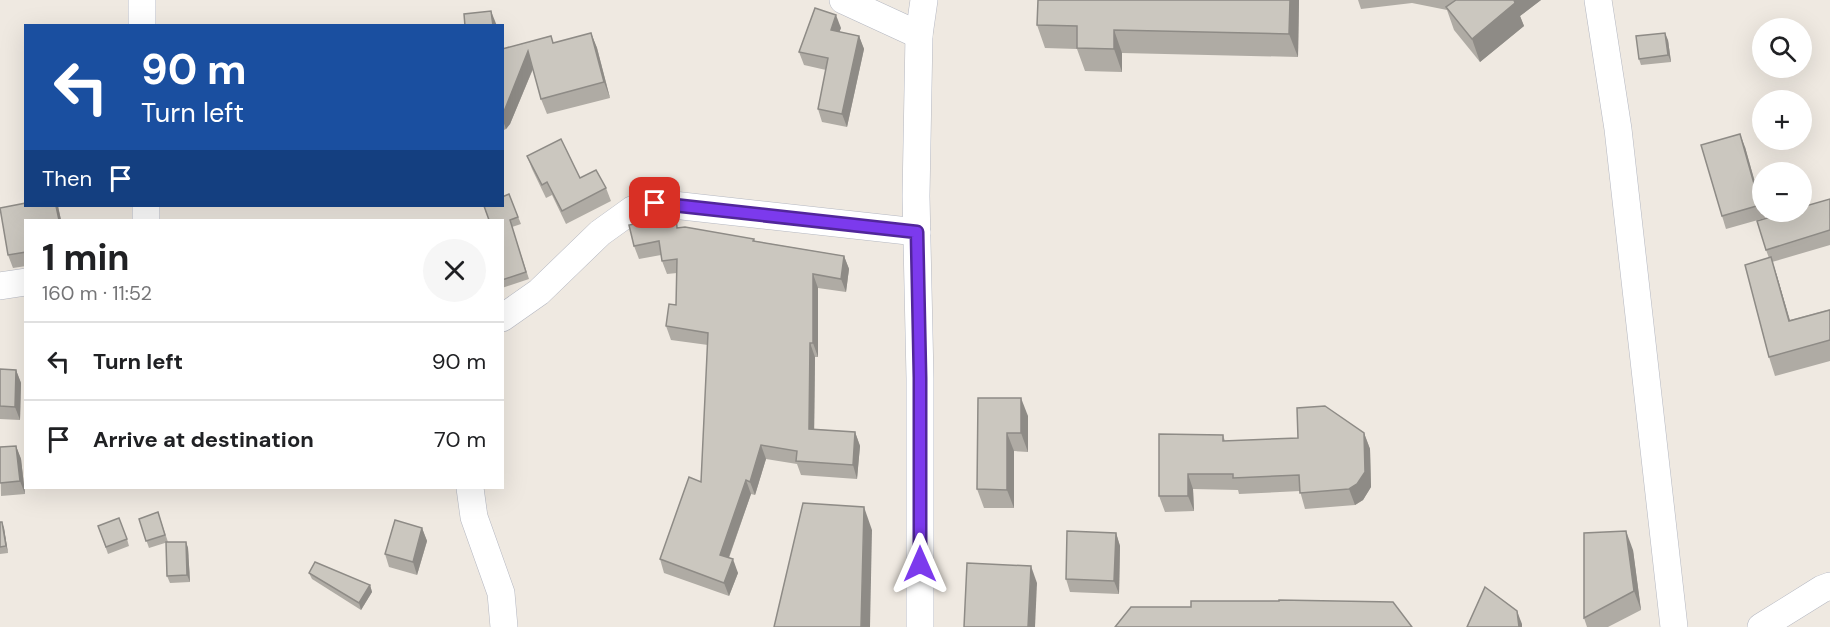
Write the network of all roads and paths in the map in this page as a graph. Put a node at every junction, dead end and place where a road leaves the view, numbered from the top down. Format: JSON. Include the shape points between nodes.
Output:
{"nodes":[{"id":1,"x":141,"y":0,"type":"edge"},
{"id":2,"x":843,"y":0,"type":"edge"},
{"id":3,"x":924,"y":0,"type":"edge"},
{"id":4,"x":1598,"y":0,"type":"edge"},
{"id":5,"x":142,"y":24,"type":"edge"},
{"id":6,"x":919,"y":35,"type":"junction"},
{"id":7,"x":917,"y":232,"type":"junction"},
{"id":8,"x":24,"y":282,"type":"edge"},
{"id":9,"x":0,"y":286,"type":"edge"},
{"id":10,"x":504,"y":317,"type":"edge"},
{"id":11,"x":470,"y":489,"type":"edge"},
{"id":12,"x":1830,"y":586,"type":"edge"},
{"id":13,"x":504,"y":627,"type":"edge"},
{"id":14,"x":920,"y":627,"type":"edge"},
{"id":15,"x":1674,"y":627,"type":"edge"},
{"id":16,"x":1761,"y":627,"type":"edge"}],
"edges":[{"from":1,"to":5,"type":"street"},
{"from":2,"to":6,"type":"street"},
{"from":3,"to":6,"type":"street"},
{"from":4,"to":15,"type":"street","via":[[1618,129]]},
{"from":6,"to":7,"type":"street"},
{"from":7,"to":10,"type":"street","via":[[655,203],[632,210],[600,233],[539,292]]},
{"from":7,"to":14,"type":"street"},
{"from":8,"to":9,"type":"street"},
{"from":11,"to":13,"type":"street","via":[[474,517],[501,593]]},
{"from":12,"to":16,"type":"street"}]}
